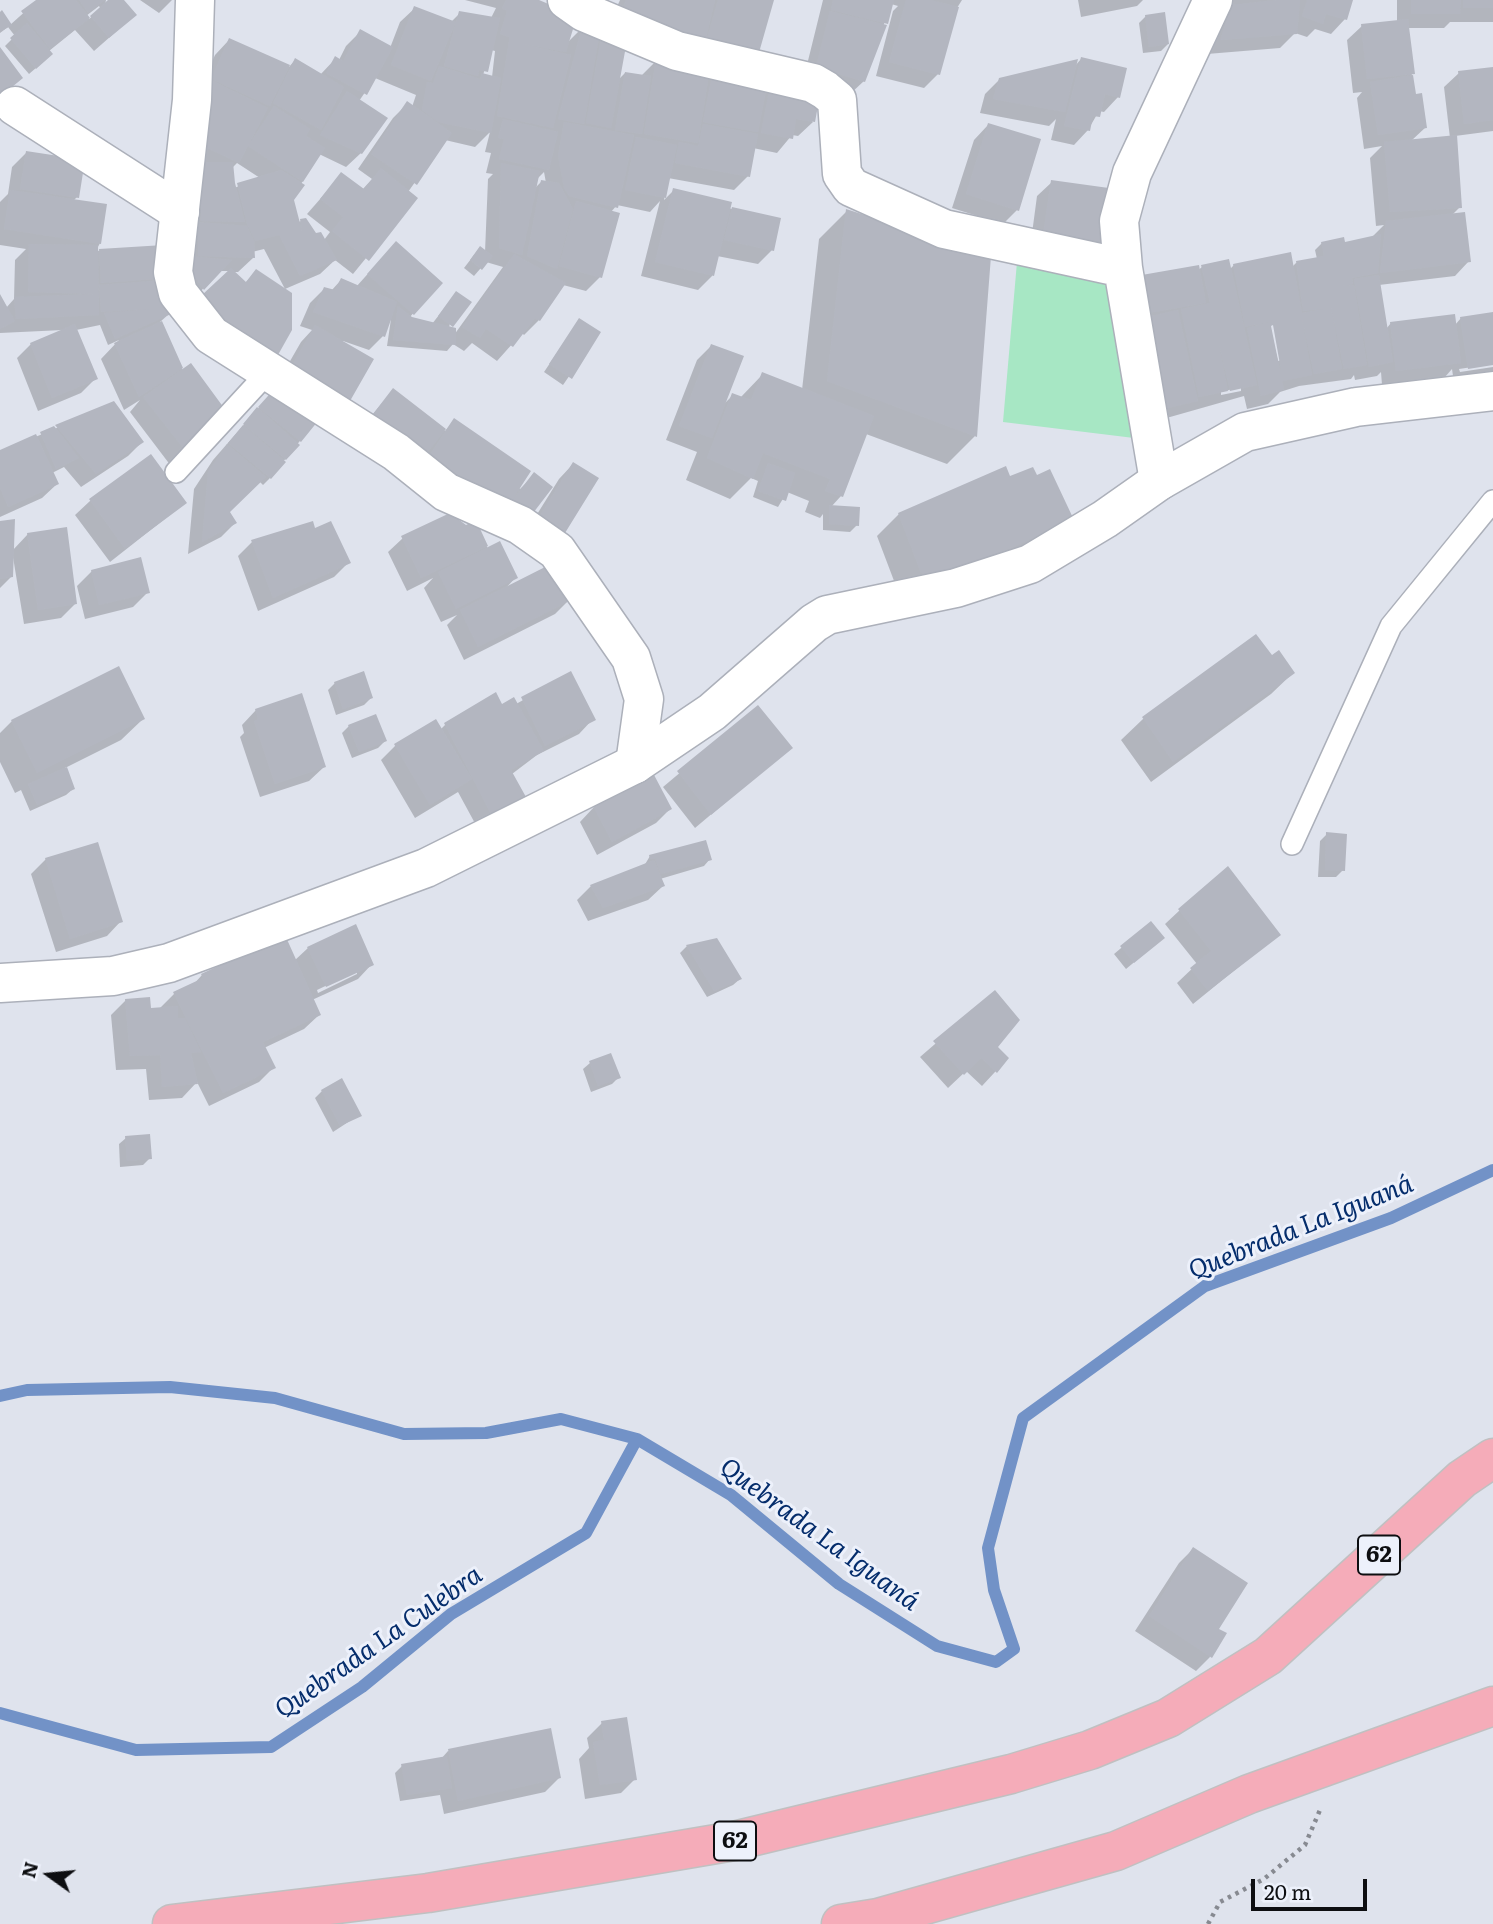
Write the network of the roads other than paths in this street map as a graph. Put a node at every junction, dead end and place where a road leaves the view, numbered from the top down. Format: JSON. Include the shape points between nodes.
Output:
{"nodes":[{"id":1,"x":195,"y":0,"type":"edge"},
{"id":2,"x":567,"y":0,"type":"edge"},
{"id":3,"x":1213,"y":0,"type":"edge"},
{"id":4,"x":15,"y":106,"type":"dead end"},
{"id":5,"x":180,"y":212,"type":"junction"},
{"id":6,"x":1123,"y":268,"type":"junction"},
{"id":7,"x":270,"y":370,"type":"junction"},
{"id":8,"x":1493,"y":391,"type":"edge"},
{"id":9,"x":176,"y":472,"type":"dead end"},
{"id":10,"x":1159,"y":481,"type":"junction"},
{"id":11,"x":1493,"y":502,"type":"edge"},
{"id":12,"x":635,"y":764,"type":"junction"},
{"id":13,"x":1292,"y":844,"type":"dead end"},
{"id":14,"x":0,"y":983,"type":"edge"},
{"id":15,"x":1493,"y":1458,"type":"edge"},
{"id":16,"x":1493,"y":1706,"type":"edge"},
{"id":17,"x":172,"y":1924,"type":"edge"},
{"id":18,"x":841,"y":1924,"type":"edge"}],
"edges":[{"from":1,"to":5,"type":"street","via":[[192,100]]},
{"from":2,"to":6,"type":"street","via":[[584,12],[677,51],[813,83],[825,90],[837,100],[842,174],[852,187],[944,229]]},
{"from":3,"to":6,"type":"street","via":[[1132,173],[1119,221]]},
{"from":4,"to":5,"type":"street"},
{"from":5,"to":7,"type":"street","via":[[173,272],[178,293],[211,335]]},
{"from":6,"to":10,"type":"street"},
{"from":7,"to":9,"type":"lane"},
{"from":7,"to":12,"type":"street","via":[[396,452],[446,492],[520,526],[557,551],[631,657],[644,699]]},
{"from":8,"to":10,"type":"street","via":[[1356,407],[1245,432]]},
{"from":10,"to":12,"type":"street","via":[[1105,519],[1012,572],[827,615],[712,712]]},
{"from":11,"to":13,"type":"lane","via":[[1391,626]]},
{"from":12,"to":14,"type":"street","via":[[426,868],[169,963],[113,976]]},
{"from":15,"to":17,"type":"highway","number":"62","via":[[1462,1479],[1268,1656],[1168,1718],[1090,1750],[734,1842],[428,1893]]},
{"from":16,"to":18,"type":"highway","via":[[1249,1794],[1116,1851],[878,1918]]}]}
